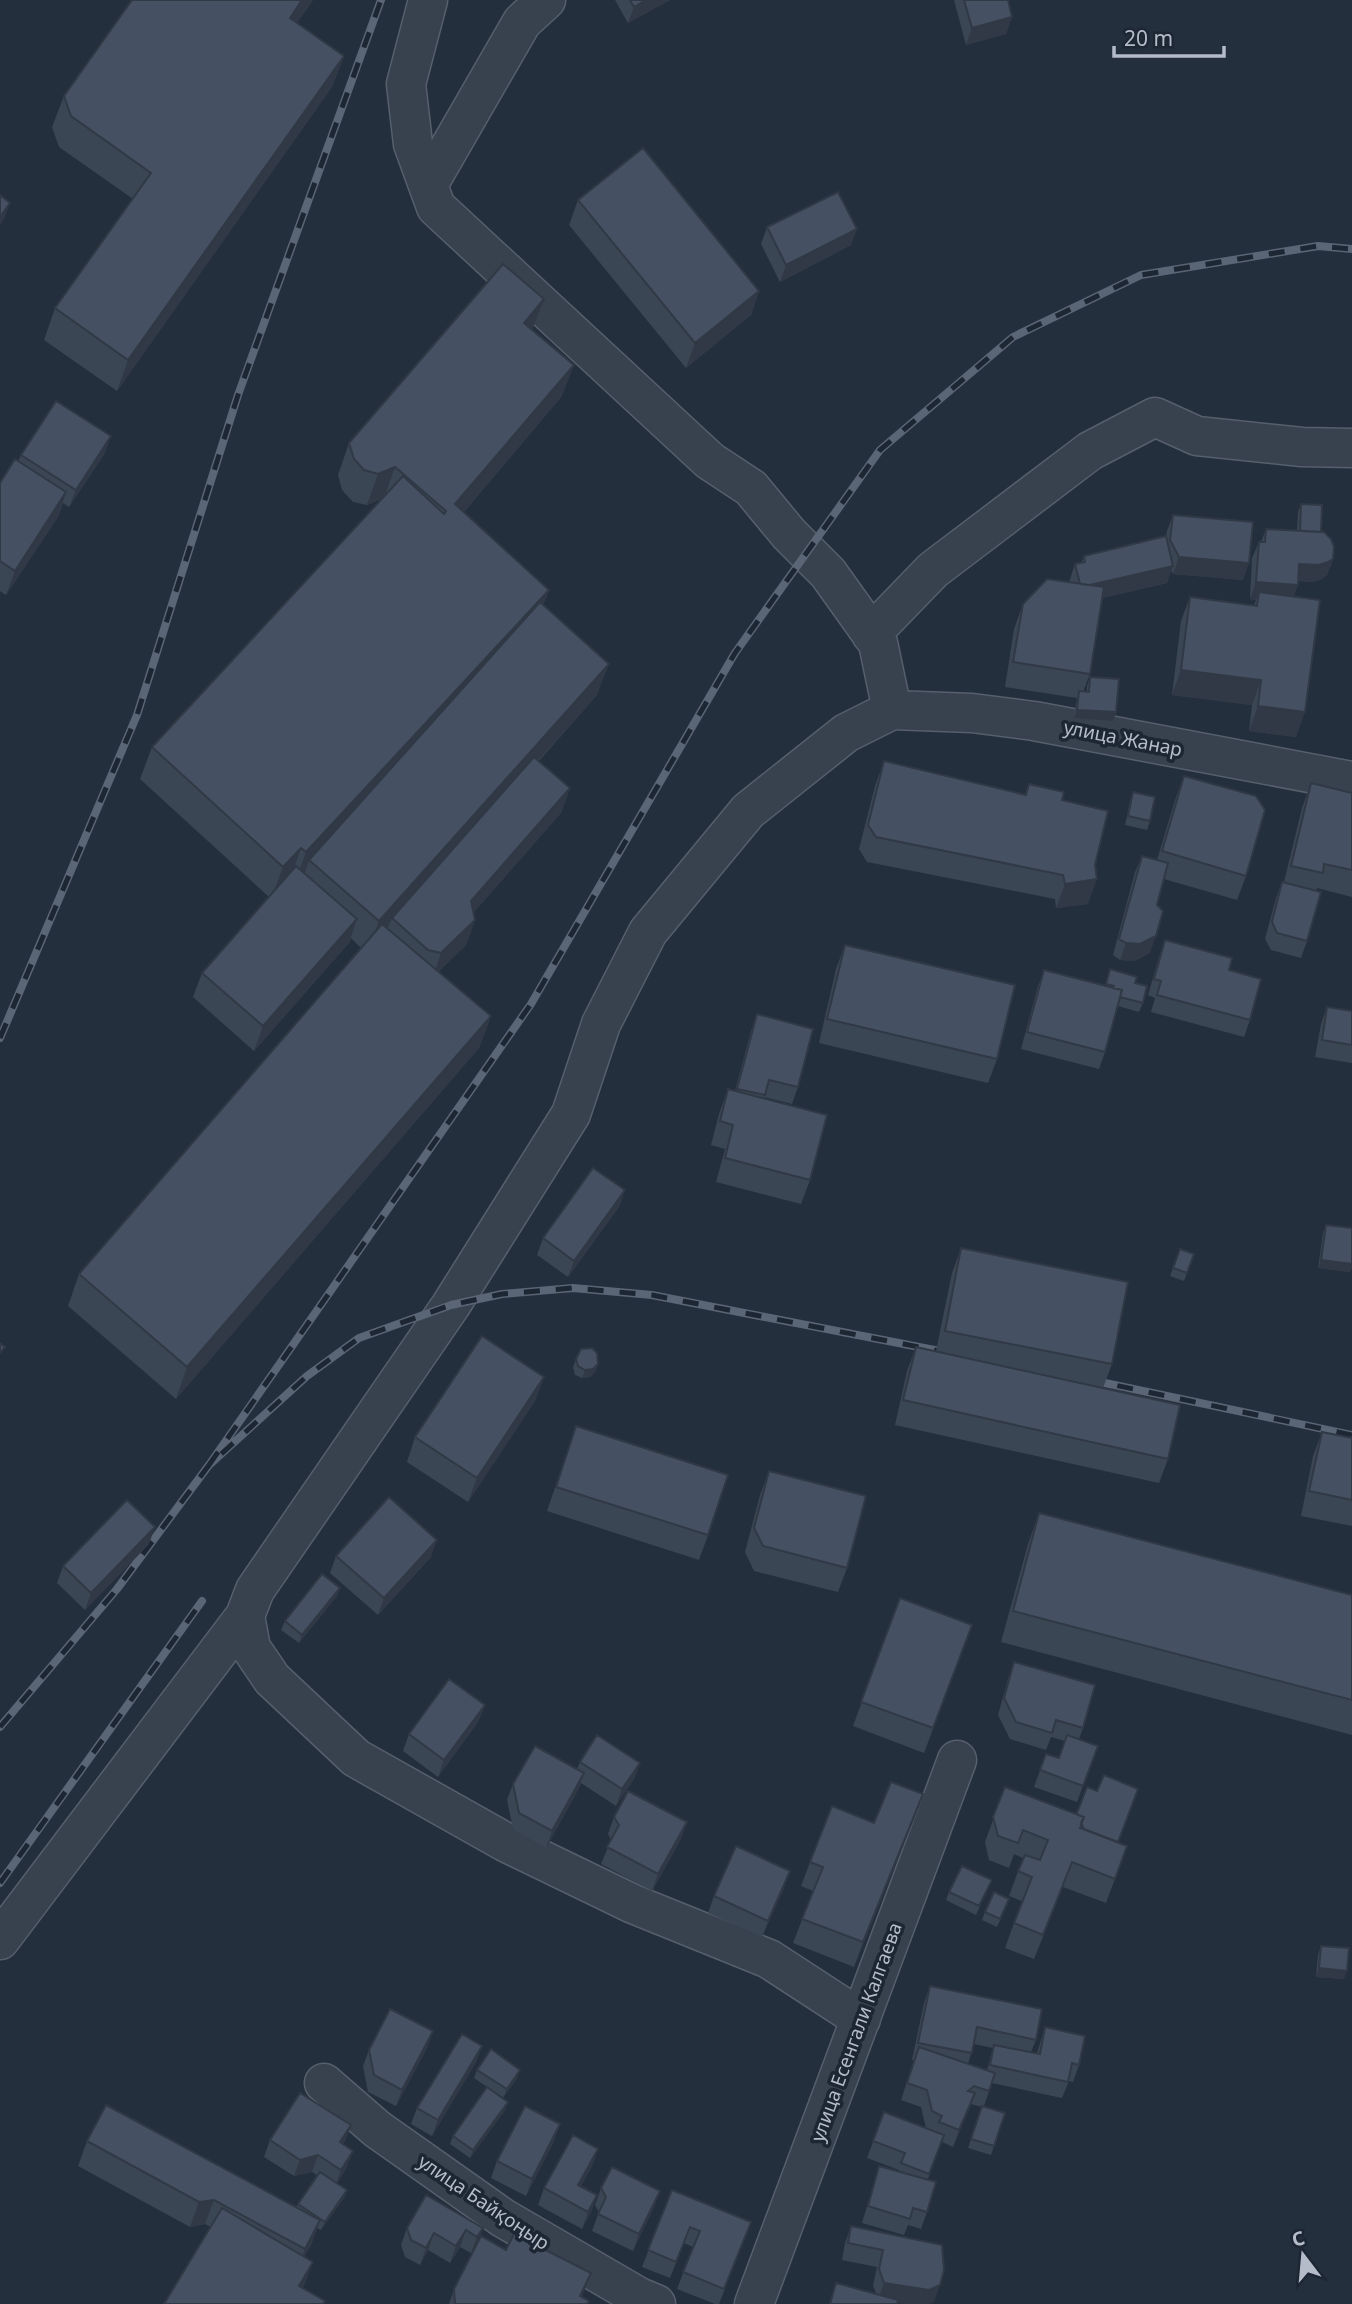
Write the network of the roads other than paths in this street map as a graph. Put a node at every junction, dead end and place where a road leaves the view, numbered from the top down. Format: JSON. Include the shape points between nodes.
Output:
{"nodes":[{"id":1,"x":428,"y":0,"type":"edge"},
{"id":2,"x":546,"y":0,"type":"edge"},
{"id":3,"x":428,"y":185,"type":"junction"},
{"id":4,"x":1352,"y":448,"type":"edge"},
{"id":5,"x":871,"y":634,"type":"junction"},
{"id":6,"x":892,"y":710,"type":"junction"},
{"id":7,"x":1352,"y":781,"type":"edge"},
{"id":8,"x":245,"y":1616,"type":"junction"},
{"id":9,"x":957,"y":1760,"type":"dead end"},
{"id":10,"x":0,"y":1940,"type":"edge"},
{"id":11,"x":861,"y":2019,"type":"junction"},
{"id":12,"x":324,"y":2083,"type":"dead end"},
{"id":13,"x":656,"y":2304,"type":"edge"},
{"id":14,"x":754,"y":2304,"type":"edge"}],
"edges":[{"from":1,"to":3,"type":"street","via":[[406,84],[413,144]]},
{"from":2,"to":3,"type":"street","via":[[522,22]]},
{"from":3,"to":5,"type":"street","via":[[436,207],[710,461],[751,488],[828,573]]},
{"from":4,"to":5,"type":"street","via":[[1197,436],[1155,417],[1090,451],[933,570]]},
{"from":5,"to":6,"type":"street","via":[[878,643]]},
{"from":6,"to":7,"type":"street","name":"улица Жанар","via":[[1034,721]]},
{"from":6,"to":8,"type":"street","via":[[846,733],[748,811],[648,932],[601,1024],[571,1114],[451,1305],[255,1590]]},
{"from":8,"to":10,"type":"street"},
{"from":8,"to":11,"type":"street","via":[[251,1648],[272,1679],[356,1758],[505,1842],[633,1904],[769,1959]]},
{"from":9,"to":11,"type":"street","name":"улица Есенгали Калгаева"},
{"from":11,"to":14,"type":"street","name":"улица Есенгали Калгаева"},
{"from":12,"to":13,"type":"street","name":"улица Байқоңыр","via":[[377,2129],[503,2218]]}]}
